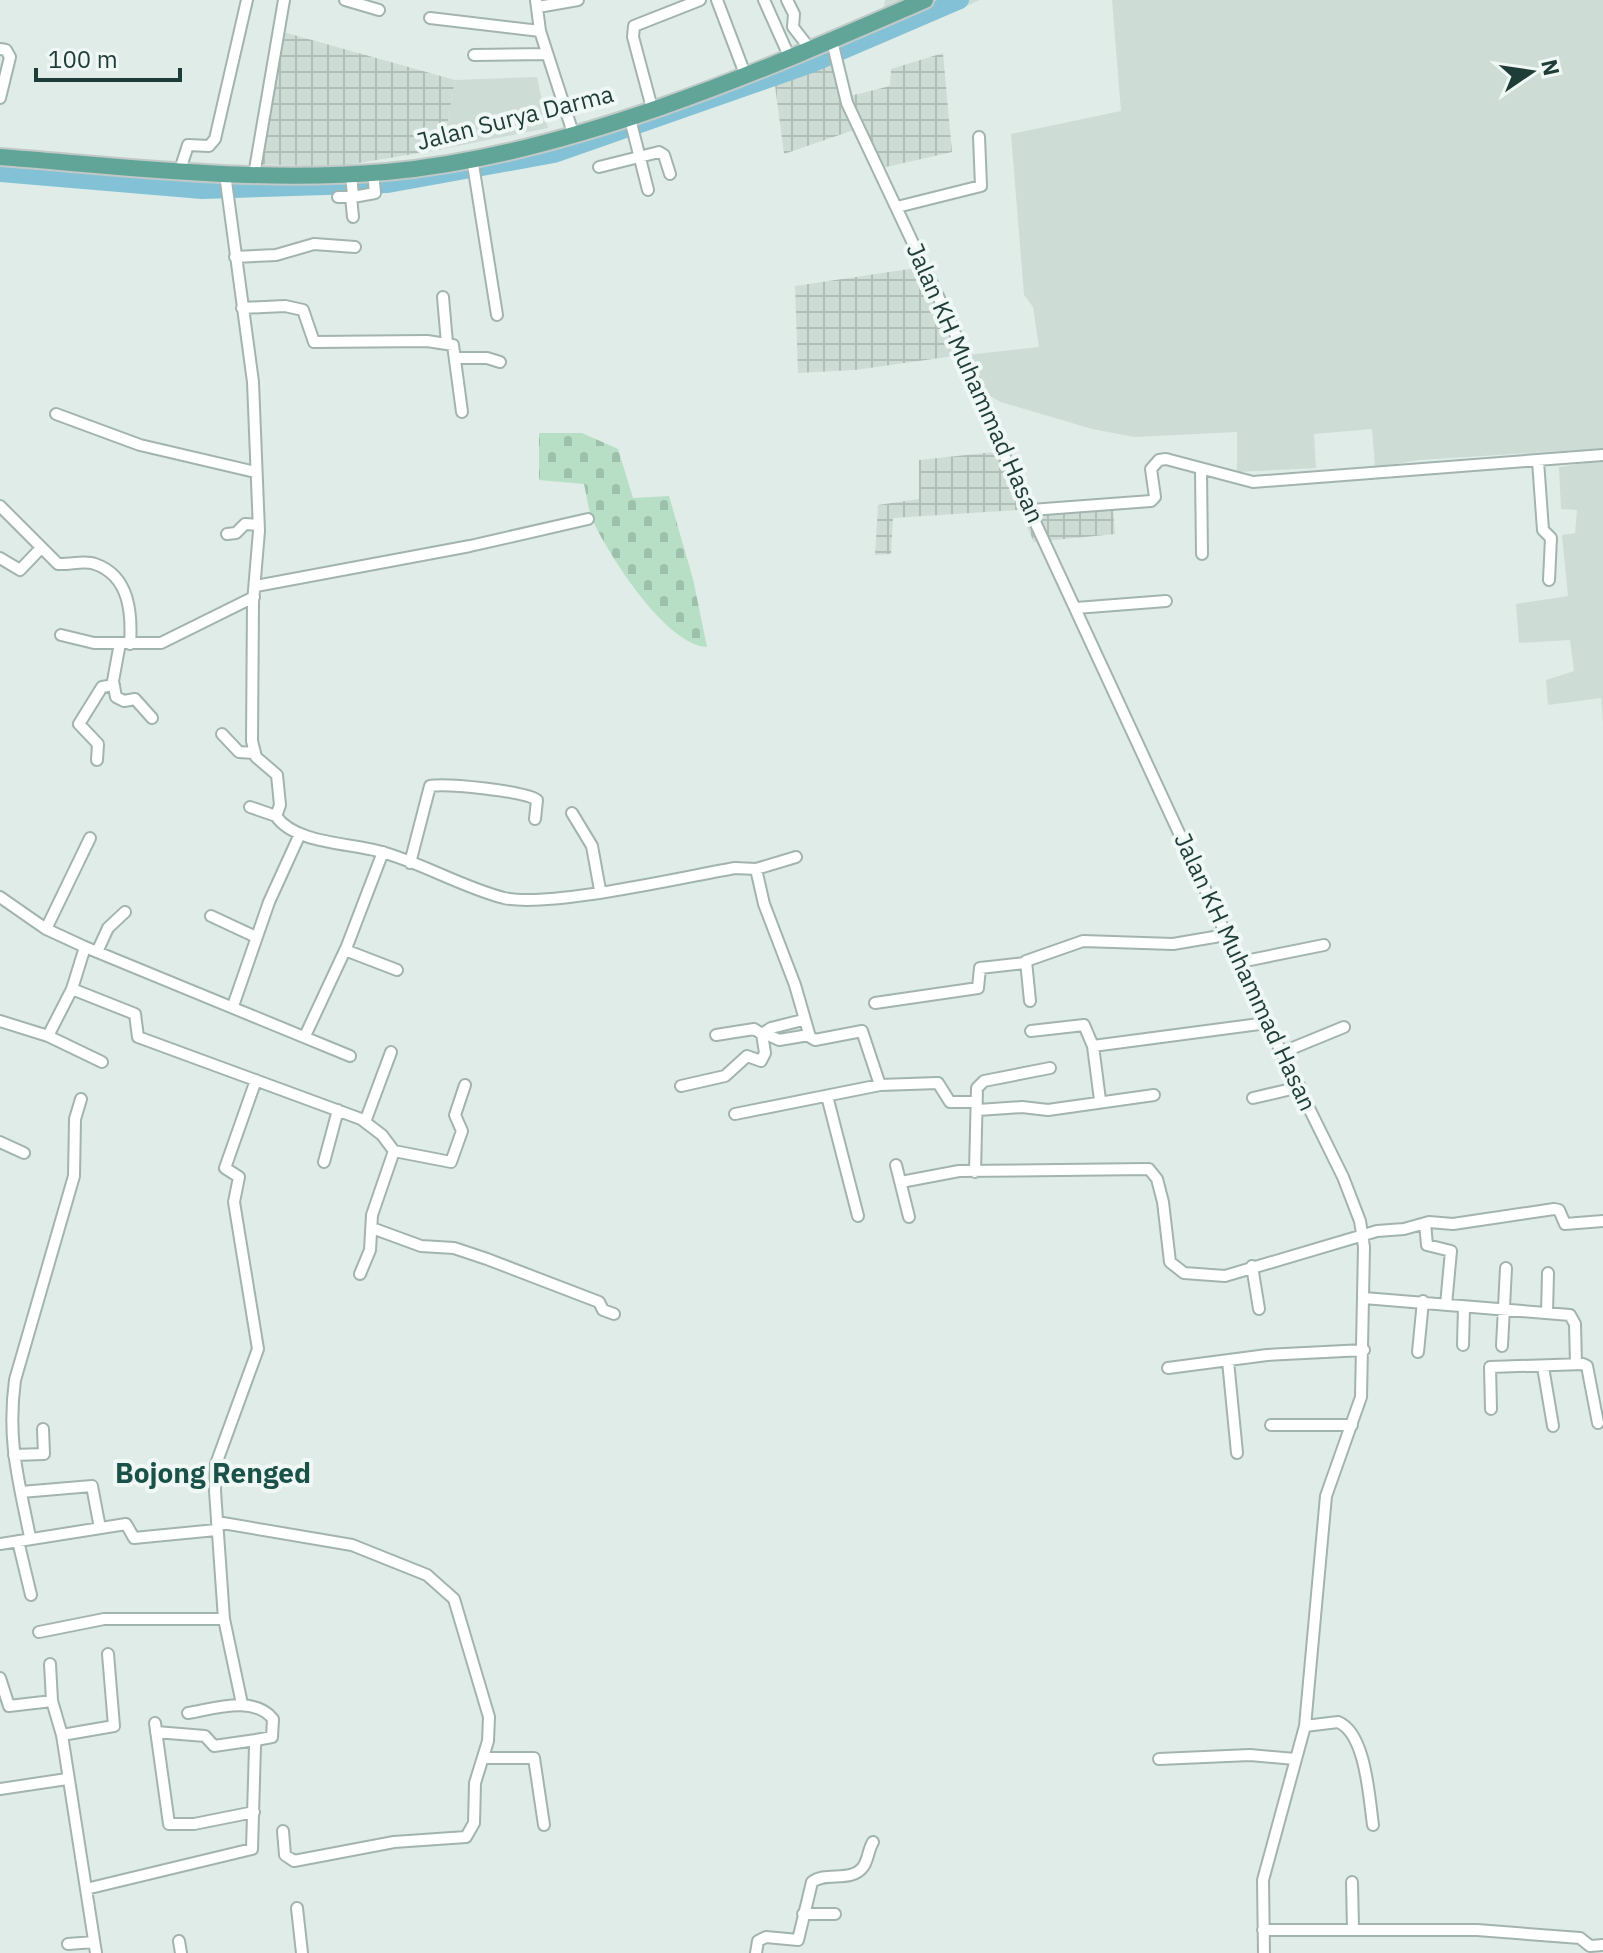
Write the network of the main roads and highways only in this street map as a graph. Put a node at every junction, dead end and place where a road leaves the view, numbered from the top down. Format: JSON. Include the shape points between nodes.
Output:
{"nodes":[{"id":1,"x":925,"y":0,"type":"edge"},
{"id":2,"x":901,"y":5,"type":"edge"},
{"id":3,"x":0,"y":157,"type":"edge"}],
"edges":[{"from":1,"to":2,"type":"main road","name":"Jalan Surya Darma"},
{"from":2,"to":3,"type":"main road","name":"Jalan Surya Darma","via":[[833,44],[789,56],[630,120],[473,161],[374,175],[225,179],[180,170]]}]}
